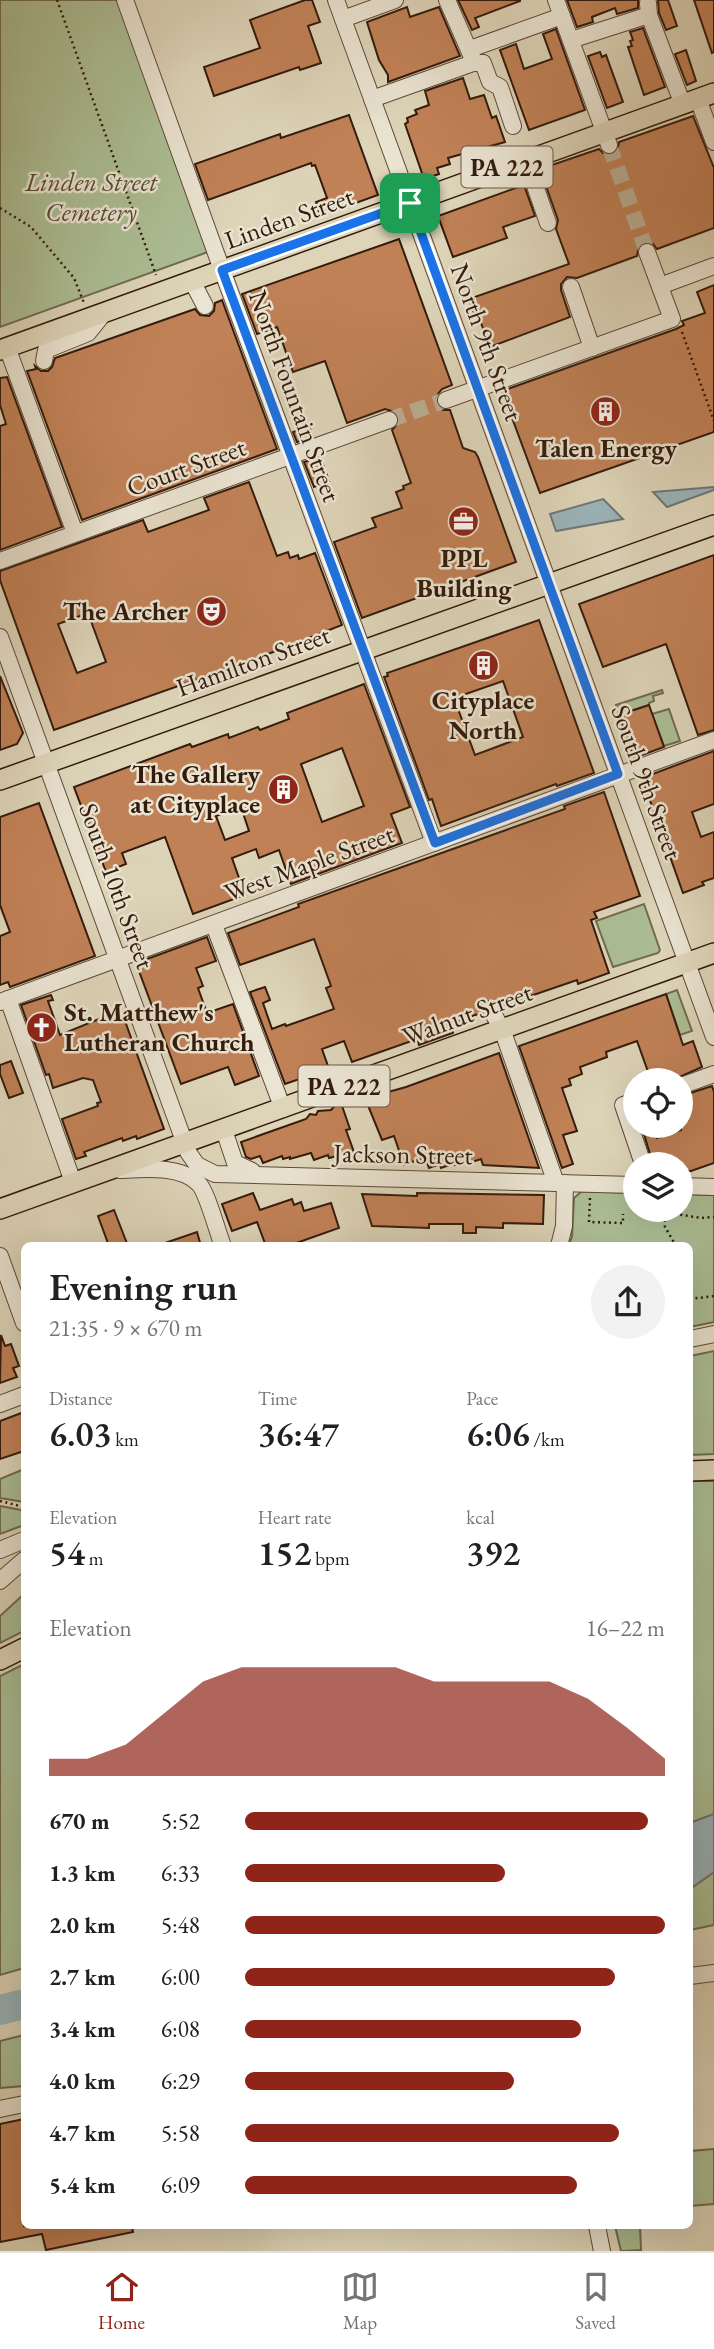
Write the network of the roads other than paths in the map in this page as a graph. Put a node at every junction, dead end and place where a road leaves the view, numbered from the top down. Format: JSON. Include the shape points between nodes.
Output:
{"nodes":[{"id":1,"x":125,"y":0,"type":"edge"},
{"id":2,"x":336,"y":0,"type":"edge"},
{"id":3,"x":395,"y":0,"type":"edge"},
{"id":4,"x":447,"y":0,"type":"edge"},
{"id":5,"x":559,"y":8,"type":"edge"},
{"id":6,"x":343,"y":19,"type":"junction"},
{"id":7,"x":571,"y":40,"type":"junction"},
{"id":8,"x":472,"y":56,"type":"junction"},
{"id":9,"x":372,"y":99,"type":"junction"},
{"id":10,"x":698,"y":99,"type":"edge"},
{"id":11,"x":513,"y":127,"type":"dead end"},
{"id":12,"x":606,"y":139,"type":"junction"},
{"id":13,"x":714,"y":142,"type":"edge"},
{"id":14,"x":526,"y":160,"type":"junction"},
{"id":15,"x":410,"y":203,"type":"junction"},
{"id":16,"x":548,"y":223,"type":"dead end"},
{"id":17,"x":647,"y":252,"type":"tunnel mouth"},
{"id":18,"x":714,"y":266,"type":"edge"},
{"id":19,"x":222,"y":270,"type":"junction"},
{"id":20,"x":192,"y":281,"type":"junction"},
{"id":21,"x":660,"y":286,"type":"junction"},
{"id":22,"x":570,"y":287,"type":"dead end"},
{"id":23,"x":205,"y":306,"type":"dead end"},
{"id":24,"x":104,"y":313,"type":"junction"},
{"id":25,"x":592,"y":348,"type":"junction"},
{"id":26,"x":4,"y":349,"type":"edge"},
{"id":27,"x":44,"y":361,"type":"dead end"},
{"id":28,"x":477,"y":388,"type":"junction"},
{"id":29,"x":446,"y":400,"type":"tunnel mouth"},
{"id":30,"x":388,"y":420,"type":"tunnel mouth"},
{"id":31,"x":290,"y":455,"type":"junction"},
{"id":32,"x":714,"y":525,"type":"edge"},
{"id":33,"x":75,"y":533,"type":"junction"},
{"id":34,"x":0,"y":561,"type":"edge"},
{"id":35,"x":548,"y":583,"type":"junction"},
{"id":36,"x":0,"y":637,"type":"edge"},
{"id":37,"x":363,"y":650,"type":"junction"},
{"id":38,"x":714,"y":740,"type":"edge"},
{"id":39,"x":47,"y":763,"type":"junction"},
{"id":40,"x":618,"y":774,"type":"junction"},
{"id":41,"x":0,"y":780,"type":"edge"},
{"id":42,"x":435,"y":843,"type":"junction"},
{"id":43,"x":214,"y":925,"type":"junction"},
{"id":44,"x":714,"y":953,"type":"edge"},
{"id":45,"x":117,"y":960,"type":"junction"},
{"id":46,"x":687,"y":963,"type":"junction"},
{"id":47,"x":4,"y":1000,"type":"edge"},
{"id":48,"x":497,"y":1008,"type":"dead end"},
{"id":49,"x":502,"y":1029,"type":"junction"},
{"id":50,"x":714,"y":1037,"type":"edge"},
{"id":51,"x":714,"y":1074,"type":"edge"},
{"id":52,"x":693,"y":1082,"type":"edge"},
{"id":53,"x":282,"y":1108,"type":"junction"},
{"id":54,"x":224,"y":1130,"type":"junction"},
{"id":55,"x":186,"y":1143,"type":"junction"},
{"id":56,"x":107,"y":1170,"type":"junction"},
{"id":57,"x":215,"y":1174,"type":"junction"},
{"id":58,"x":264,"y":1175,"type":"junction"},
{"id":59,"x":74,"y":1182,"type":"junction"},
{"id":60,"x":561,"y":1183,"type":"junction"},
{"id":61,"x":201,"y":1185,"type":"junction"},
{"id":62,"x":623,"y":1185,"type":"edge"},
{"id":63,"x":693,"y":1186,"type":"edge"},
{"id":64,"x":714,"y":1187,"type":"edge"},
{"id":65,"x":0,"y":1209,"type":"edge"},
{"id":66,"x":222,"y":1242,"type":"edge"},
{"id":67,"x":560,"y":1242,"type":"edge"},
{"id":68,"x":0,"y":1256,"type":"edge"},
{"id":69,"x":21,"y":1315,"type":"edge"},
{"id":70,"x":712,"y":1333,"type":"edge"},
{"id":71,"x":693,"y":1338,"type":"edge"},
{"id":72,"x":21,"y":1396,"type":"edge"},
{"id":73,"x":0,"y":1404,"type":"edge"},
{"id":74,"x":714,"y":1470,"type":"edge"},
{"id":75,"x":693,"y":1471,"type":"edge"},
{"id":76,"x":21,"y":1541,"type":"edge"},
{"id":77,"x":0,"y":1550,"type":"edge"},
{"id":78,"x":21,"y":1563,"type":"edge"},
{"id":79,"x":0,"y":1566,"type":"edge"},
{"id":80,"x":0,"y":1581,"type":"edge"},
{"id":81,"x":21,"y":1650,"type":"edge"},
{"id":82,"x":0,"y":1660,"type":"edge"},
{"id":83,"x":714,"y":1973,"type":"edge"},
{"id":84,"x":693,"y":1976,"type":"edge"},
{"id":85,"x":21,"y":2105,"type":"edge"},
{"id":86,"x":0,"y":2109,"type":"edge"},
{"id":87,"x":597,"y":2229,"type":"edge"},
{"id":88,"x":599,"y":2250,"type":"edge"}],
"edges":[{"from":1,"to":19,"type":"street","name":"North Fountain Street"},
{"from":2,"to":6,"type":"street","name":"North 9th Street"},
{"from":3,"to":6,"type":"street"},
{"from":4,"to":8,"type":"street"},
{"from":5,"to":7,"type":"street"},
{"from":5,"to":8,"type":"street"},
{"from":6,"to":9,"type":"street","name":"North 9th Street"},
{"from":7,"to":10,"type":"street","via":[[649,9]]},
{"from":7,"to":12,"type":"street"},
{"from":8,"to":9,"type":"street"},
{"from":8,"to":11,"type":"street","via":[[483,63],[490,82],[500,87]]},
{"from":9,"to":15,"type":"street","name":"North 9th Street"},
{"from":10,"to":12,"type":"main road","name":"Linden Street","number":"PA 222"},
{"from":10,"to":13,"type":"street"},
{"from":12,"to":14,"type":"main road","name":"Linden Street","number":"PA 222"},
{"from":14,"to":15,"type":"main road","name":"Linden Street","number":"PA 222"},
{"from":14,"to":16,"type":"street"},
{"from":15,"to":19,"type":"main road","name":"Linden Street","number":"PA 222"},
{"from":15,"to":28,"type":"street","name":"North 9th Street"},
{"from":17,"to":21,"type":"street"},
{"from":18,"to":21,"type":"street"},
{"from":19,"to":20,"type":"main road","name":"Linden Street","number":"PA 222"},
{"from":19,"to":31,"type":"street","name":"North Fountain Street"},
{"from":20,"to":23,"type":"street"},
{"from":20,"to":24,"type":"main road","name":"Linden Street","number":"PA 222"},
{"from":21,"to":25,"type":"street","via":[[676,323]]},
{"from":22,"to":25,"type":"street"},
{"from":24,"to":26,"type":"main road","name":"Linden Street","number":"PA 222"},
{"from":24,"to":27,"type":"street","via":[[88,333],[46,350]]},
{"from":25,"to":28,"type":"street"},
{"from":26,"to":33,"type":"street"},
{"from":28,"to":29,"type":"street"},
{"from":28,"to":35,"type":"street","name":"North 9th Street"},
{"from":30,"to":31,"type":"street","name":"Court Street"},
{"from":31,"to":33,"type":"street","name":"Court Street"},
{"from":31,"to":37,"type":"street","name":"North Fountain Street"},
{"from":32,"to":35,"type":"main road","name":"Hamilton Street"},
{"from":33,"to":34,"type":"street","name":"Court Street"},
{"from":35,"to":37,"type":"main road","name":"Hamilton Street"},
{"from":35,"to":40,"type":"street","name":"South 9th Street"},
{"from":36,"to":39,"type":"street","name":"South 10th Street"},
{"from":37,"to":39,"type":"main road","name":"Hamilton Street"},
{"from":37,"to":42,"type":"street","name":"North Fountain Street"},
{"from":38,"to":40,"type":"street","name":"West Maple Street"},
{"from":39,"to":41,"type":"main road","name":"Hamilton Street"},
{"from":39,"to":45,"type":"street","name":"South 10th Street"},
{"from":40,"to":42,"type":"street","name":"West Maple Street","via":[[466,837]]},
{"from":40,"to":46,"type":"street","name":"South 9th Street"},
{"from":42,"to":43,"type":"street","name":"West Maple Street"},
{"from":43,"to":45,"type":"street","name":"West Maple Street"},
{"from":43,"to":53,"type":"street"},
{"from":44,"to":46,"type":"main road","name":"Walnut Street","number":"PA 222"},
{"from":45,"to":47,"type":"street","name":"West Maple Street"},
{"from":45,"to":55,"type":"street","name":"South 10th Street"},
{"from":46,"to":49,"type":"main road","name":"Walnut Street","number":"PA 222"},
{"from":46,"to":50,"type":"street","name":"South 9th Street"},
{"from":47,"to":59,"type":"street"},
{"from":48,"to":49,"type":"street"},
{"from":49,"to":53,"type":"main road","name":"Walnut Street","number":"PA 222"},
{"from":49,"to":60,"type":"street"},
{"from":51,"to":52,"type":"street"},
{"from":53,"to":54,"type":"main road","name":"Walnut Street","number":"PA 222"},
{"from":54,"to":55,"type":"main road","name":"Walnut Street","number":"PA 222"},
{"from":54,"to":58,"type":"street","via":[[235,1163]]},
{"from":55,"to":56,"type":"main road","name":"Walnut Street","number":"PA 222"},
{"from":55,"to":57,"type":"street","via":[[197,1165]]},
{"from":56,"to":59,"type":"main road","name":"Walnut Street","number":"PA 222"},
{"from":56,"to":61,"type":"street","via":[[169,1171]]},
{"from":57,"to":58,"type":"street","name":"Jackson Street"},
{"from":57,"to":61,"type":"street"},
{"from":58,"to":60,"type":"street","name":"Jackson Street"},
{"from":59,"to":65,"type":"main road","name":"Walnut Street","number":"PA 222"},
{"from":60,"to":62,"type":"street","name":"Jackson Street"},
{"from":60,"to":67,"type":"street","via":[[564,1226]]},
{"from":61,"to":66,"type":"street"},
{"from":63,"to":64,"type":"street"},
{"from":68,"to":69,"type":"street"},
{"from":70,"to":71,"type":"street"},
{"from":72,"to":73,"type":"street"},
{"from":74,"to":75,"type":"main road"},
{"from":76,"to":77,"type":"street"},
{"from":78,"to":80,"type":"street"},
{"from":79,"to":80,"type":"street"},
{"from":81,"to":82,"type":"main road"},
{"from":83,"to":84,"type":"street"},
{"from":85,"to":86,"type":"street"},
{"from":87,"to":88,"type":"street"}]}
